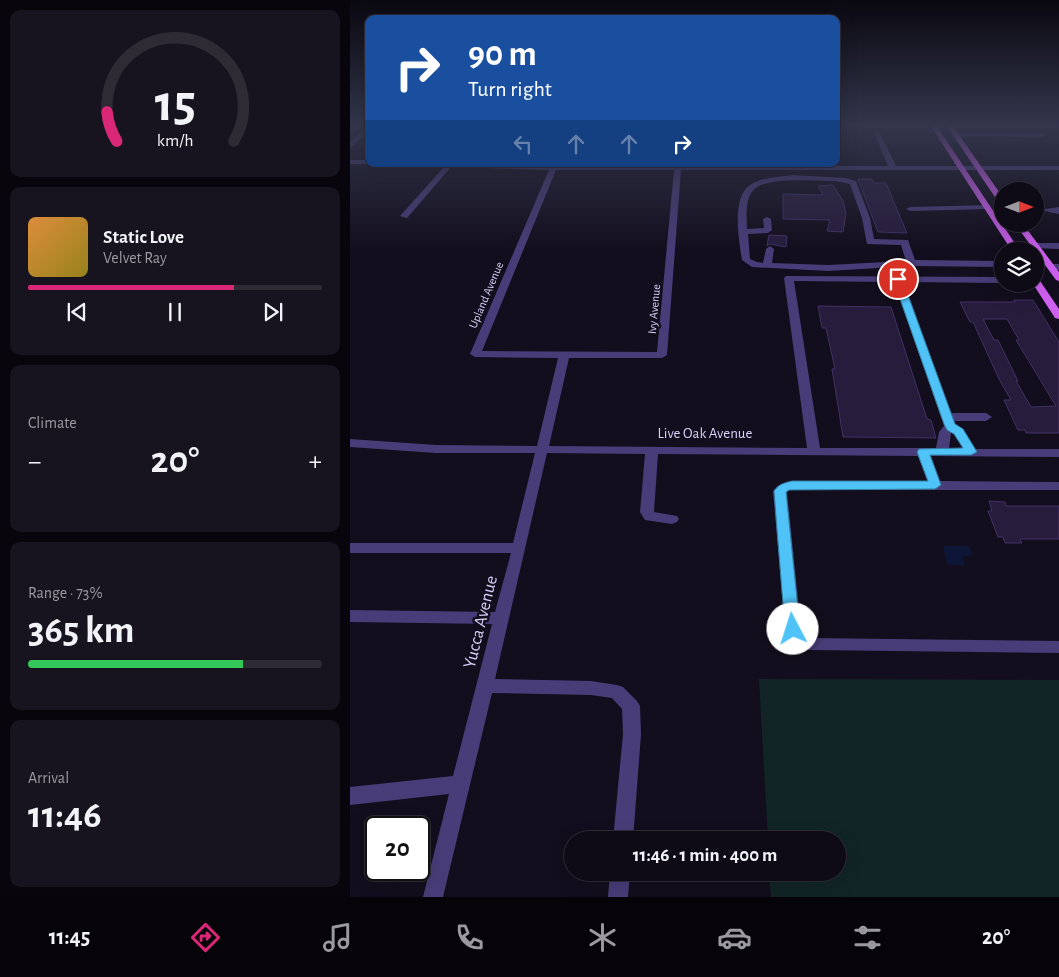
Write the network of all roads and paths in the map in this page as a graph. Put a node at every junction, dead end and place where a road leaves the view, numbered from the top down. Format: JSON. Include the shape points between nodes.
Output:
{"nodes":[{"id":1,"x":447,"y":167,"type":"edge"},
{"id":2,"x":554,"y":167,"type":"edge"},
{"id":3,"x":616,"y":167,"type":"edge"},
{"id":4,"x":783,"y":167,"type":"edge"},
{"id":5,"x":796,"y":167,"type":"edge"},
{"id":6,"x":678,"y":168,"type":"junction"},
{"id":7,"x":807,"y":168,"type":"junction"},
{"id":8,"x":893,"y":168,"type":"joint"},
{"id":9,"x":961,"y":168,"type":"junction"},
{"id":10,"x":979,"y":168,"type":"junction"},
{"id":11,"x":1059,"y":168,"type":"edge"},
{"id":12,"x":752,"y":177,"type":"junction"},
{"id":13,"x":808,"y":177,"type":"junction"},
{"id":14,"x":994,"y":190,"type":"edge"},
{"id":15,"x":768,"y":193,"type":"dead end"},
{"id":16,"x":910,"y":209,"type":"dead end"},
{"id":17,"x":988,"y":209,"type":"junction"},
{"id":18,"x":1045,"y":211,"type":"dead end"},
{"id":19,"x":1059,"y":211,"type":"edge"},
{"id":20,"x":404,"y":216,"type":"dead end"},
{"id":21,"x":767,"y":219,"type":"dead end"},
{"id":22,"x":744,"y":232,"type":"junction"},
{"id":23,"x":1025,"y":232,"type":"edge"},
{"id":24,"x":1010,"y":242,"type":"edge"},
{"id":25,"x":1033,"y":242,"type":"edge"},
{"id":26,"x":1044,"y":246,"type":"edge"},
{"id":27,"x":1059,"y":246,"type":"edge"},
{"id":28,"x":770,"y":249,"type":"dead end"},
{"id":29,"x":874,"y":253,"type":"junction"},
{"id":30,"x":1044,"y":255,"type":"edge"},
{"id":31,"x":911,"y":263,"type":"junction"},
{"id":32,"x":994,"y":264,"type":"edge"},
{"id":33,"x":767,"y":266,"type":"junction"},
{"id":34,"x":1055,"y":267,"type":"edge"},
{"id":35,"x":1059,"y":278,"type":"edge"},
{"id":36,"x":898,"y":279,"type":"junction"},
{"id":37,"x":994,"y":280,"type":"edge"},
{"id":38,"x":1043,"y":292,"type":"edge"},
{"id":39,"x":1059,"y":316,"type":"edge"},
{"id":40,"x":564,"y":355,"type":"junction"},
{"id":41,"x":986,"y":417,"type":"dead end"},
{"id":42,"x":949,"y":422,"type":"junction"},
{"id":43,"x":350,"y":443,"type":"edge"},
{"id":44,"x":543,"y":448,"type":"junction"},
{"id":45,"x":652,"y":449,"type":"junction"},
{"id":46,"x":814,"y":450,"type":"junction"},
{"id":47,"x":923,"y":452,"type":"junction"},
{"id":48,"x":942,"y":452,"type":"junction"},
{"id":49,"x":971,"y":452,"type":"junction"},
{"id":50,"x":1059,"y":453,"type":"edge"},
{"id":51,"x":935,"y":485,"type":"junction"},
{"id":52,"x":1059,"y":486,"type":"edge"},
{"id":53,"x":672,"y":519,"type":"dead end"},
{"id":54,"x":350,"y":548,"type":"edge"},
{"id":55,"x":519,"y":548,"type":"junction"},
{"id":56,"x":350,"y":616,"type":"edge"},
{"id":57,"x":502,"y":618,"type":"junction"},
{"id":58,"x":1059,"y":647,"type":"edge"},
{"id":59,"x":486,"y":686,"type":"junction"},
{"id":60,"x":462,"y":784,"type":"junction"},
{"id":61,"x":350,"y":796,"type":"edge"},
{"id":62,"x":624,"y":831,"type":"edge"},
{"id":63,"x":619,"y":881,"type":"edge"},
{"id":64,"x":433,"y":897,"type":"edge"},
{"id":65,"x":618,"y":897,"type":"edge"}],
"edges":[{"from":1,"to":20,"type":"street"},
{"from":2,"to":40,"type":"street","name":"Upland Avenue","via":[[475,354]]},
{"from":3,"to":6,"type":"street"},
{"from":4,"to":12,"type":"street"},
{"from":5,"to":7,"type":"street"},
{"from":6,"to":12,"type":"street"},
{"from":6,"to":40,"type":"street","name":"Ivy Avenue","via":[[662,355]]},
{"from":7,"to":8,"type":"street"},
{"from":7,"to":13,"type":"street"},
{"from":8,"to":9,"type":"street"},
{"from":9,"to":10,"type":"street"},
{"from":9,"to":17,"type":"main road"},
{"from":10,"to":11,"type":"street"},
{"from":10,"to":14,"type":"main road"},
{"from":12,"to":13,"type":"street"},
{"from":12,"to":15,"type":"street","via":[[767,184]]},
{"from":12,"to":22,"type":"street","via":[[744,196]]},
{"from":13,"to":29,"type":"street","via":[[853,183]]},
{"from":16,"to":17,"type":"street"},
{"from":17,"to":24,"type":"main road"},
{"from":18,"to":19,"type":"street"},
{"from":21,"to":22,"type":"street","via":[[768,230]]},
{"from":22,"to":33,"type":"street","via":[[746,260]]},
{"from":23,"to":25,"type":"main road"},
{"from":26,"to":27,"type":"street"},
{"from":28,"to":33,"type":"street"},
{"from":29,"to":31,"type":"street"},
{"from":29,"to":31,"type":"street","via":[[905,242]]},
{"from":29,"to":33,"type":"street","via":[[828,268]]},
{"from":30,"to":34,"type":"main road"},
{"from":31,"to":32,"type":"street"},
{"from":34,"to":35,"type":"main road"},
{"from":36,"to":37,"type":"street"},
{"from":36,"to":42,"type":"street"},
{"from":36,"to":46,"type":"street","via":[[789,278]]},
{"from":38,"to":39,"type":"main road"},
{"from":40,"to":44,"type":"street","name":"Yucca Avenue"},
{"from":41,"to":42,"type":"street"},
{"from":42,"to":48,"type":"street"},
{"from":42,"to":49,"type":"street"},
{"from":43,"to":44,"type":"street","name":"Live Oak Avenue","via":[[436,449]]},
{"from":44,"to":45,"type":"street","name":"Live Oak Avenue"},
{"from":44,"to":55,"type":"street","name":"Yucca Avenue"},
{"from":45,"to":46,"type":"street","name":"Live Oak Avenue"},
{"from":45,"to":53,"type":"street","via":[[647,512],[650,517]]},
{"from":46,"to":47,"type":"street","name":"Live Oak Avenue"},
{"from":47,"to":48,"type":"street","name":"Live Oak Avenue"},
{"from":47,"to":51,"type":"street"},
{"from":48,"to":49,"type":"street","name":"Live Oak Avenue"},
{"from":49,"to":50,"type":"street","name":"Live Oak Avenue"},
{"from":51,"to":52,"type":"street"},
{"from":51,"to":58,"type":"street","via":[[792,485],[780,491],[793,629],[798,640],[810,644]]},
{"from":54,"to":55,"type":"street"},
{"from":55,"to":57,"type":"street","name":"Yucca Avenue"},
{"from":56,"to":57,"type":"street"},
{"from":57,"to":59,"type":"street","name":"Yucca Avenue"},
{"from":59,"to":60,"type":"street","name":"Yucca Avenue"},
{"from":59,"to":62,"type":"street","via":[[591,688],[617,692],[631,706],[632,734]]},
{"from":60,"to":61,"type":"street"},
{"from":60,"to":64,"type":"street","name":"Yucca Avenue"},
{"from":63,"to":65,"type":"street"}]}
